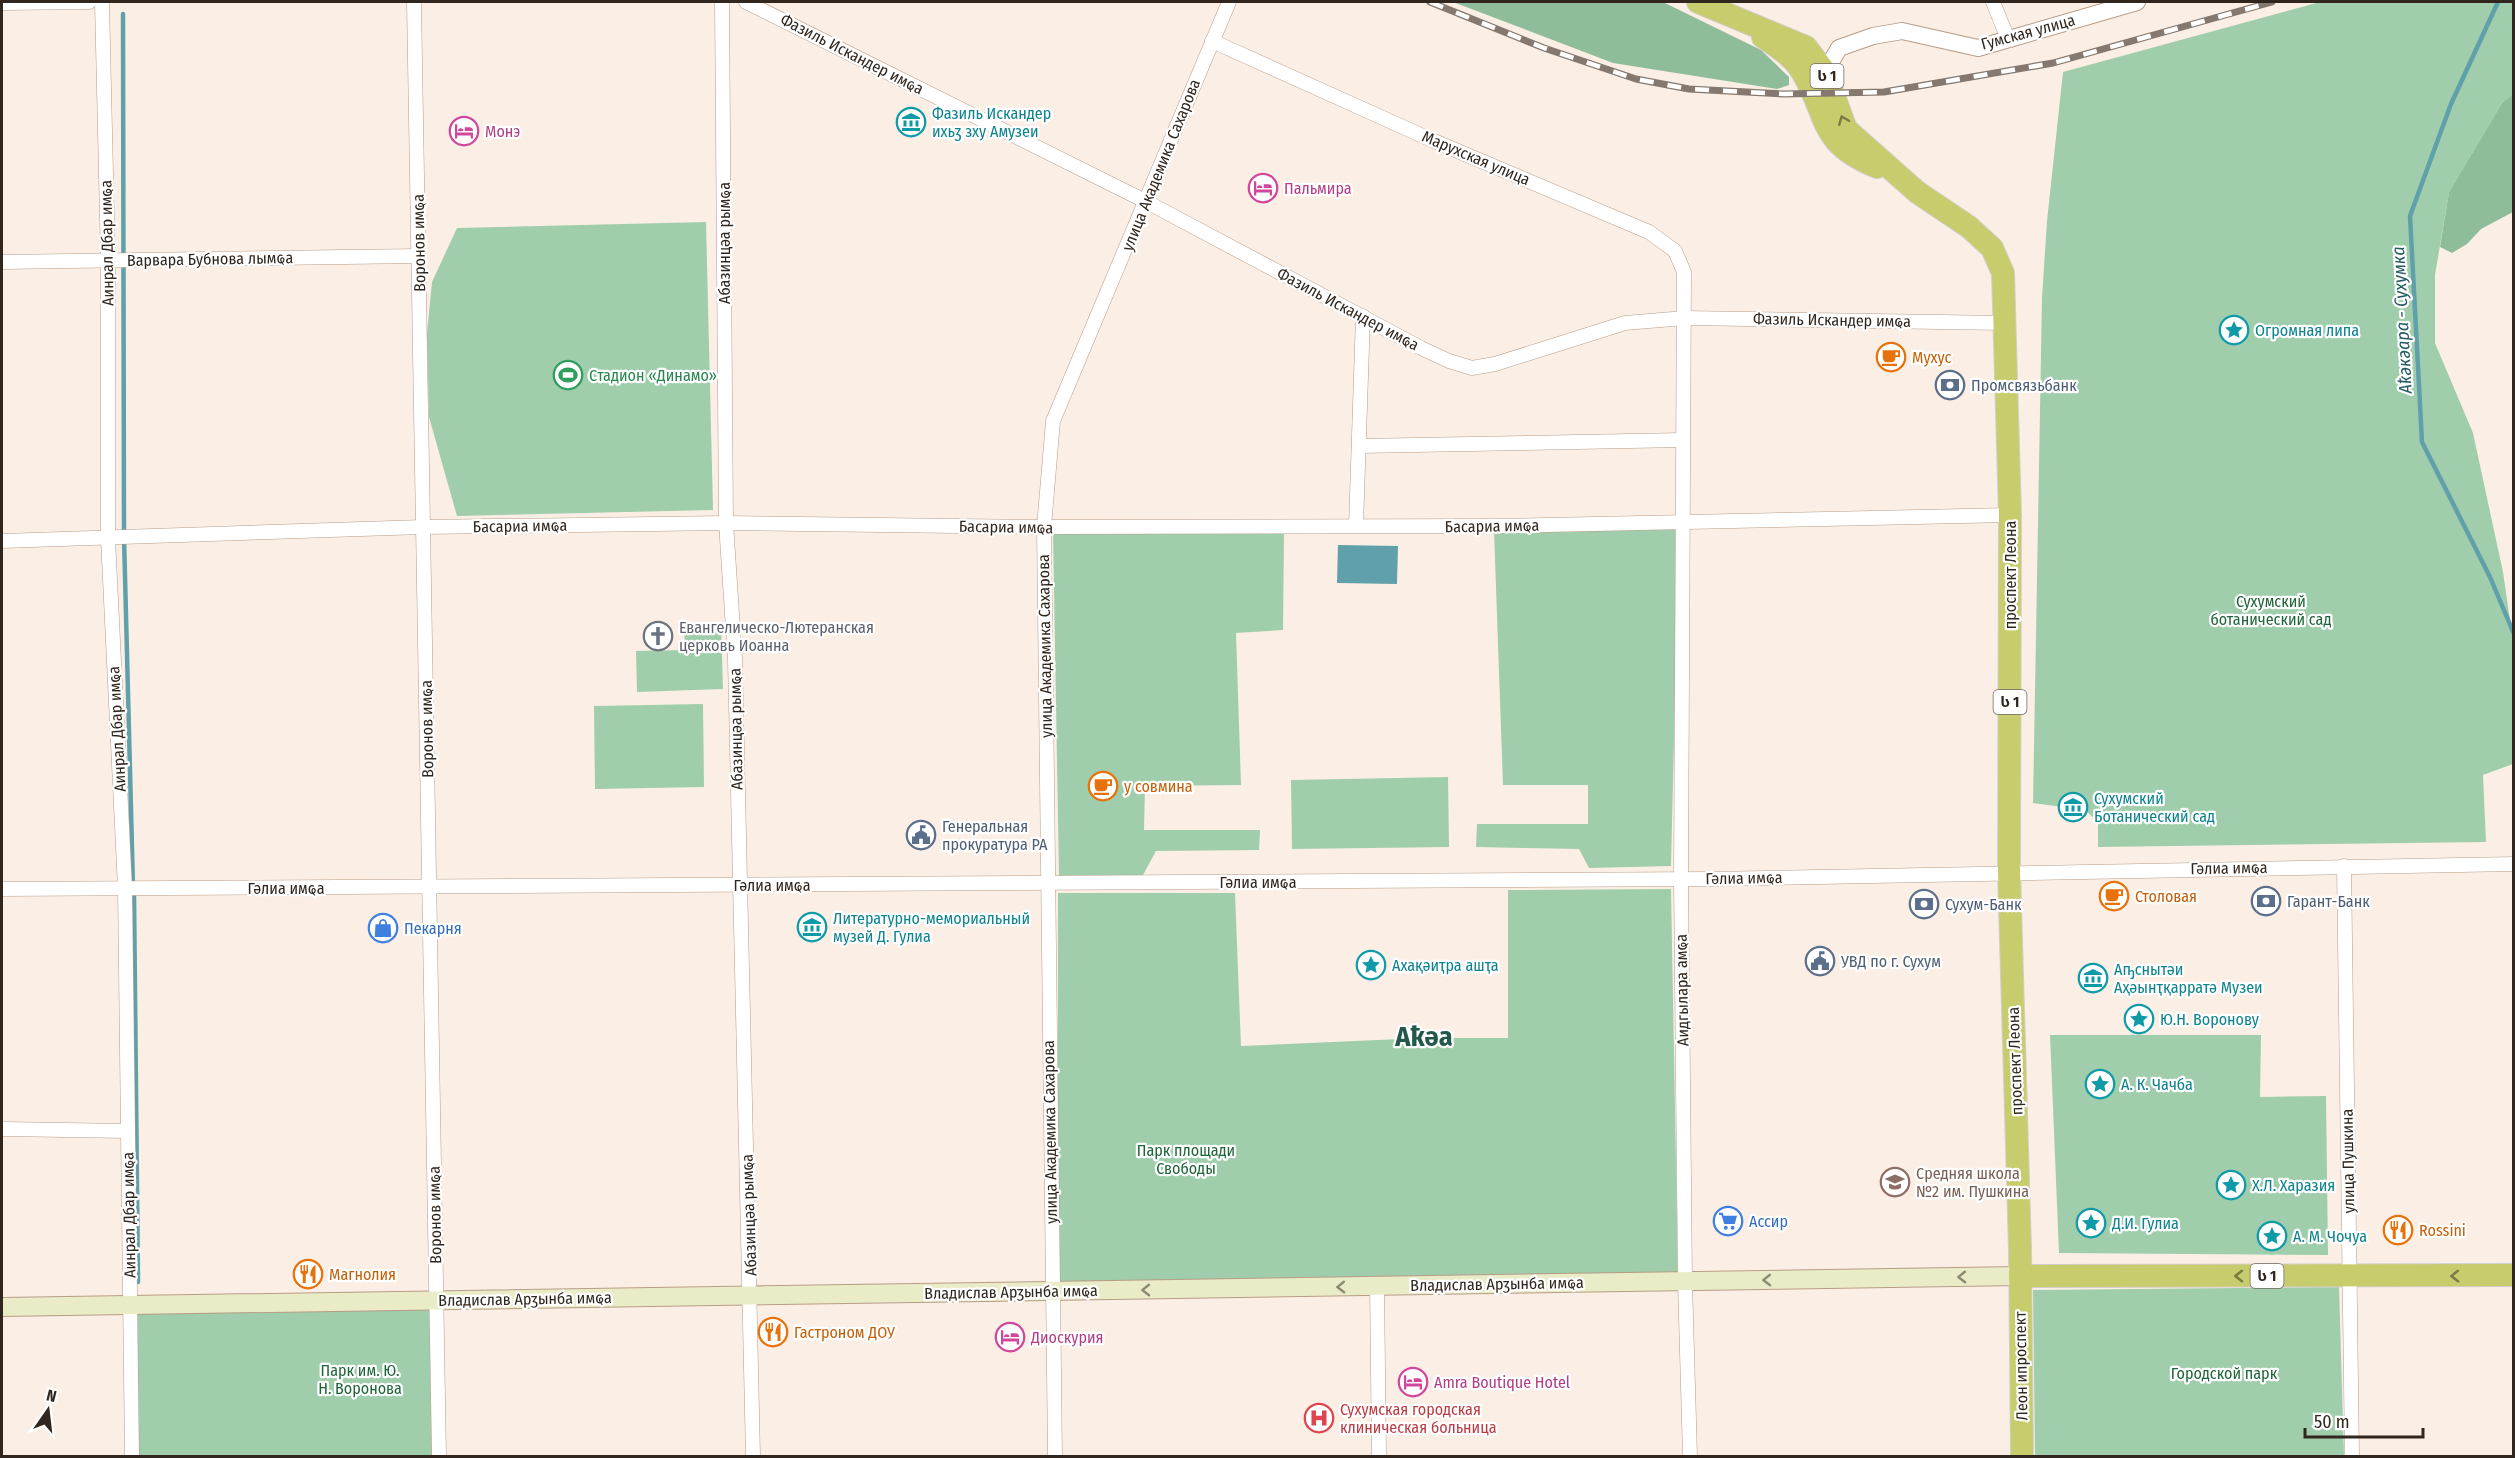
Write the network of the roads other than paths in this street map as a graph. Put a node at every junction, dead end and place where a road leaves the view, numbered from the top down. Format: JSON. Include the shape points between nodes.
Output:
{"nodes":[{"id":1,"x":89,"y":2,"type":"edge"},
{"id":2,"x":102,"y":2,"type":"edge"},
{"id":3,"x":414,"y":2,"type":"edge"},
{"id":4,"x":722,"y":2,"type":"edge"},
{"id":5,"x":746,"y":2,"type":"edge"},
{"id":6,"x":1229,"y":2,"type":"edge"},
{"id":7,"x":1698,"y":2,"type":"edge"},
{"id":8,"x":1993,"y":2,"type":"edge"},
{"id":9,"x":2137,"y":2,"type":"edge"},
{"id":10,"x":2,"y":3,"type":"edge"},
{"id":11,"x":1722,"y":13,"type":"junction"},
{"id":12,"x":2008,"y":39,"type":"junction"},
{"id":13,"x":1212,"y":41,"type":"junction"},
{"id":14,"x":1806,"y":47,"type":"junction"},
{"id":15,"x":1839,"y":48,"type":"junction"},
{"id":16,"x":1825,"y":72,"type":"junction"},
{"id":17,"x":1815,"y":104,"type":"junction"},
{"id":18,"x":1898,"y":176,"type":"junction"},
{"id":19,"x":1147,"y":202,"type":"junction"},
{"id":20,"x":419,"y":256,"type":"junction"},
{"id":21,"x":108,"y":260,"type":"junction"},
{"id":22,"x":2,"y":262,"type":"edge"},
{"id":23,"x":1363,"y":316,"type":"junction"},
{"id":24,"x":1685,"y":318,"type":"junction"},
{"id":25,"x":2004,"y":323,"type":"junction"},
{"id":26,"x":1683,"y":440,"type":"junction"},
{"id":27,"x":1359,"y":446,"type":"junction"},
{"id":28,"x":2010,"y":515,"type":"junction"},
{"id":29,"x":726,"y":523,"type":"junction"},
{"id":30,"x":1682,"y":523,"type":"junction"},
{"id":31,"x":1356,"y":526,"type":"junction"},
{"id":32,"x":423,"y":527,"type":"junction"},
{"id":33,"x":1044,"y":527,"type":"junction"},
{"id":34,"x":108,"y":538,"type":"junction"},
{"id":35,"x":2,"y":542,"type":"edge"},
{"id":36,"x":2514,"y":864,"type":"edge"},
{"id":37,"x":2344,"y":866,"type":"junction"},
{"id":38,"x":2009,"y":872,"type":"junction"},
{"id":39,"x":1681,"y":879,"type":"junction"},
{"id":40,"x":1047,"y":883,"type":"junction"},
{"id":41,"x":738,"y":885,"type":"junction"},
{"id":42,"x":430,"y":887,"type":"junction"},
{"id":43,"x":125,"y":888,"type":"junction"},
{"id":44,"x":2,"y":889,"type":"edge"},
{"id":45,"x":2,"y":1129,"type":"edge"},
{"id":46,"x":128,"y":1131,"type":"junction"},
{"id":47,"x":2514,"y":1275,"type":"edge"},
{"id":48,"x":2020,"y":1276,"type":"junction"},
{"id":49,"x":2350,"y":1276,"type":"junction"},
{"id":50,"x":1685,"y":1282,"type":"junction"},
{"id":51,"x":1377,"y":1286,"type":"junction"},
{"id":52,"x":1052,"y":1291,"type":"junction"},
{"id":53,"x":752,"y":1296,"type":"junction"},
{"id":54,"x":436,"y":1300,"type":"junction"},
{"id":55,"x":130,"y":1305,"type":"junction"},
{"id":56,"x":2,"y":1307,"type":"edge"},
{"id":57,"x":132,"y":1456,"type":"edge"},
{"id":58,"x":439,"y":1456,"type":"edge"},
{"id":59,"x":753,"y":1456,"type":"edge"},
{"id":60,"x":1055,"y":1456,"type":"edge"},
{"id":61,"x":1379,"y":1456,"type":"edge"},
{"id":62,"x":1690,"y":1456,"type":"edge"},
{"id":63,"x":2022,"y":1456,"type":"edge"},
{"id":64,"x":2352,"y":1456,"type":"edge"}],
"edges":[{"from":1,"to":10,"type":"street"},
{"from":2,"to":21,"type":"street","name":"Аинрал Дбар имҩа"},
{"from":3,"to":20,"type":"street","name":"Воронов имҩа"},
{"from":4,"to":29,"type":"street","name":"Абазинцәа рымҩа"},
{"from":5,"to":19,"type":"street","name":"Фазиль Искандер имҩа"},
{"from":6,"to":13,"type":"street","name":"улица Академика Сахарова"},
{"from":7,"to":11,"type":"highway","number":"ს 1"},
{"from":8,"to":12,"type":"street"},
{"from":9,"to":12,"type":"street","name":"Гумская улица"},
{"from":11,"to":14,"type":"highway","number":"ს 1"},
{"from":11,"to":17,"type":"highway","number":"ს 1","via":[[1781,49],[1800,69]]},
{"from":12,"to":15,"type":"street","name":"Гумская улица","via":[[1978,48],[1902,31]]},
{"from":13,"to":19,"type":"street","name":"улица Академика Сахарова"},
{"from":13,"to":24,"type":"street","name":"Марухская улица","via":[[1649,232],[1674,251],[1684,272]]},
{"from":14,"to":15,"type":"street"},
{"from":14,"to":16,"type":"highway","name":"проспект Леона","number":"ს 1"},
{"from":15,"to":16,"type":"street"},
{"from":16,"to":17,"type":"street","via":[[1815,90]]},
{"from":18,"to":16,"type":"highway","name":"проспект Леона","number":"ს 1","one_way":true,"via":[[1846,129]]},
{"from":17,"to":18,"type":"highway","number":"ს 1","via":[[1838,143],[1857,159]]},
{"from":18,"to":25,"type":"highway","name":"проспект Леона","number":"ს 1","via":[[1969,226],[1992,248],[2003,273]]},
{"from":19,"to":23,"type":"street","name":"Фазиль Искандер имҩа"},
{"from":19,"to":33,"type":"street","name":"улица Академика Сахарова","via":[[1053,421]]},
{"from":20,"to":21,"type":"street","name":"Варвара Бубнова лымҩа"},
{"from":20,"to":32,"type":"street","name":"Воронов имҩа"},
{"from":21,"to":22,"type":"street","name":"Варвара Бубнова лымҩа"},
{"from":21,"to":34,"type":"street","name":"Аинрал Дбар имҩа"},
{"from":23,"to":24,"type":"street","name":"Фазиль Искандер имҩа","via":[[1449,362],[1472,368],[1625,324]]},
{"from":23,"to":27,"type":"street"},
{"from":24,"to":25,"type":"street","name":"Фазиль Искандер имҩа"},
{"from":24,"to":26,"type":"street","name":"Марухская улица"},
{"from":25,"to":28,"type":"highway","name":"проспект Леона","number":"ს 1"},
{"from":26,"to":27,"type":"street"},
{"from":26,"to":30,"type":"street","name":"Аидгылара амҩа"},
{"from":27,"to":31,"type":"street"},
{"from":28,"to":30,"type":"street","name":"Басариа имҩа"},
{"from":28,"to":38,"type":"highway","name":"проспект Леона","number":"ს 1"},
{"from":29,"to":32,"type":"street","name":"Басариа имҩа"},
{"from":29,"to":33,"type":"street","name":"Басариа имҩа"},
{"from":29,"to":41,"type":"street","name":"Абазинцәа рымҩа","via":[[735,660]]},
{"from":30,"to":31,"type":"street","name":"Басариа имҩа"},
{"from":30,"to":39,"type":"street","name":"Аидгылара амҩа"},
{"from":31,"to":33,"type":"street","name":"Басариа имҩа"},
{"from":32,"to":34,"type":"street","name":"Басариа имҩа"},
{"from":32,"to":42,"type":"street","name":"Воронов имҩа"},
{"from":33,"to":40,"type":"street","name":"улица Академика Сахарова"},
{"from":34,"to":35,"type":"street","name":"Басариа имҩа"},
{"from":34,"to":43,"type":"street","name":"Аинрал Дбар имҩа"},
{"from":36,"to":37,"type":"street","name":"Гәлиа имҩа"},
{"from":37,"to":38,"type":"street","name":"Гәлиа имҩа"},
{"from":37,"to":49,"type":"street","name":"улица Пушкина"},
{"from":38,"to":39,"type":"street","name":"Гәлиа имҩа"},
{"from":38,"to":48,"type":"highway","name":"проспект Леона","number":"ს 1"},
{"from":39,"to":40,"type":"street","name":"Гәлиа имҩа"},
{"from":39,"to":50,"type":"street","name":"Аидгылара амҩа"},
{"from":40,"to":41,"type":"street","name":"Гәлиа имҩа"},
{"from":40,"to":52,"type":"street","name":"улица Академика Сахарова"},
{"from":41,"to":42,"type":"street","name":"Гәлиа имҩа"},
{"from":41,"to":53,"type":"street","name":"Абазинцәа рымҩа"},
{"from":42,"to":43,"type":"street","name":"Гәлиа имҩа"},
{"from":42,"to":54,"type":"street","name":"Воронов имҩа"},
{"from":43,"to":44,"type":"street","name":"Гәлиа имҩа"},
{"from":43,"to":46,"type":"street","name":"Аинрал Дбар имҩа"},
{"from":45,"to":46,"type":"street"},
{"from":46,"to":55,"type":"street","name":"Аинрал Дбар имҩа"},
{"from":47,"to":49,"type":"highway","number":"ს 1","one_way":true},
{"from":49,"to":48,"type":"highway","number":"ს 1","one_way":true},
{"from":48,"to":50,"type":"main road","name":"Владислав Арӡынба имҩа","one_way":true},
{"from":48,"to":63,"type":"highway","name":"Леон ипроспект","number":"ს 1"},
{"from":49,"to":64,"type":"street","name":"улица Пушкина"},
{"from":50,"to":51,"type":"main road","name":"Владислав Арӡынба имҩа"},
{"from":50,"to":62,"type":"street","name":"Аидгылара амҩа"},
{"from":51,"to":52,"type":"main road","name":"Владислав Арӡынба имҩа","one_way":true},
{"from":51,"to":61,"type":"street"},
{"from":52,"to":53,"type":"main road","name":"Владислав Арӡынба имҩа"},
{"from":52,"to":60,"type":"street","name":"улица Академика Сахарова"},
{"from":53,"to":54,"type":"main road","name":"Владислав Арӡынба имҩа"},
{"from":53,"to":59,"type":"street","name":"Абазинцәа рымҩа"},
{"from":54,"to":55,"type":"main road","name":"Владислав Арӡынба имҩа"},
{"from":54,"to":58,"type":"street","name":"Воронов имҩа"},
{"from":55,"to":56,"type":"main road","name":"Владислав Арӡынба имҩа"},
{"from":55,"to":57,"type":"street","name":"Аинрал Дбар имҩа"}]}
